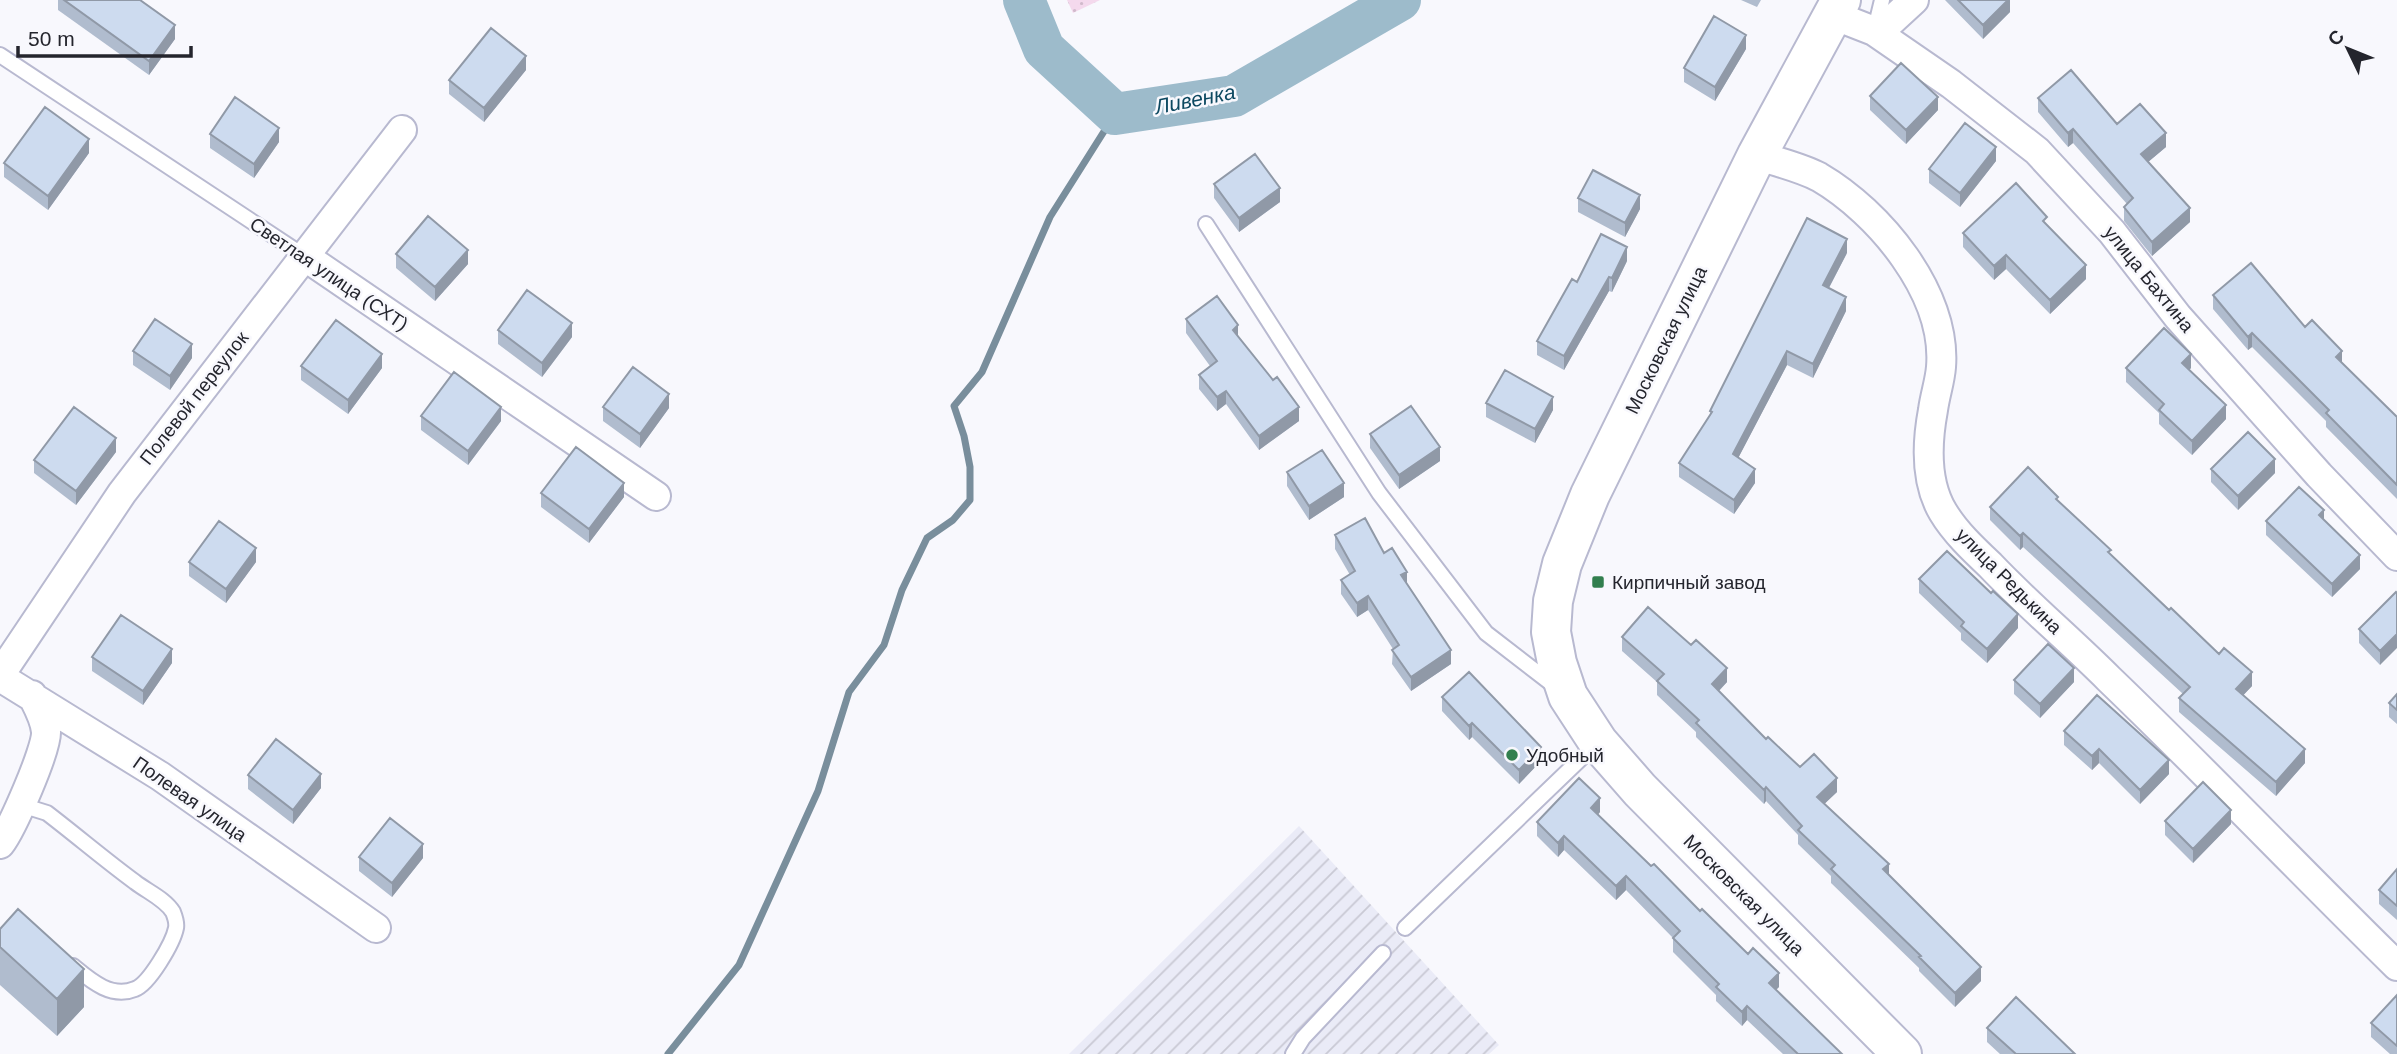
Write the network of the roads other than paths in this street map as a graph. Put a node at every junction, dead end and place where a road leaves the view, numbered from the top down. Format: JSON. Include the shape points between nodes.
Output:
{"nodes":[{"id":1,"x":1882,"y":0,"type":"edge"},
{"id":2,"x":1913,"y":0,"type":"edge"},
{"id":3,"x":1837,"y":8,"type":"edge"},
{"id":4,"x":1874,"y":31,"type":"junction"},
{"id":5,"x":0,"y":55,"type":"edge"},
{"id":6,"x":402,"y":130,"type":"dead end"},
{"id":7,"x":1756,"y":155,"type":"junction"},
{"id":8,"x":1206,"y":224,"type":"dead end"},
{"id":9,"x":304,"y":256,"type":"junction"},
{"id":10,"x":656,"y":496,"type":"dead end"},
{"id":11,"x":2397,"y":556,"type":"edge"},
{"id":12,"x":0,"y":676,"type":"edge"},
{"id":13,"x":33,"y":695,"type":"junction"},
{"id":14,"x":1568,"y":696,"type":"junction"},
{"id":15,"x":1598,"y":742,"type":"junction"},
{"id":16,"x":6,"y":827,"type":"edge"},
{"id":17,"x":1405,"y":928,"type":"dead end"},
{"id":18,"x":376,"y":929,"type":"dead end"},
{"id":19,"x":1383,"y":953,"type":"dead end"},
{"id":20,"x":74,"y":965,"type":"edge"},
{"id":21,"x":2397,"y":966,"type":"edge"},
{"id":22,"x":1293,"y":1054,"type":"edge"},
{"id":23,"x":1902,"y":1054,"type":"edge"}],
"edges":[{"from":1,"to":4,"type":"lane"},
{"from":2,"to":4,"type":"street"},
{"from":3,"to":4,"type":"street","name":"улица Бахтина"},
{"from":3,"to":7,"type":"street","name":"Московская улица"},
{"from":4,"to":11,"type":"street","name":"улица Бахтина","via":[[2037,151],[2112,232],[2178,317]]},
{"from":5,"to":9,"type":"lane","name":"Светлая улица (СХТ)"},
{"from":6,"to":9,"type":"street","name":"Полевой переулок"},
{"from":7,"to":14,"type":"street","name":"Московская улица","via":[[1590,495],[1562,564],[1551,632]]},
{"from":7,"to":21,"type":"street","name":"улица Редькина","via":[[1817,176],[1851,201],[1905,257],[1922,286],[1941,336],[1930,476],[1942,511],[2018,595],[2190,757]]},
{"from":8,"to":14,"type":"lane","name":"Московская улица","via":[[1387,504],[1486,633]]},
{"from":9,"to":10,"type":"street","name":"Светлая улица (СХТ)"},
{"from":9,"to":12,"type":"street","name":"Полевой переулок","via":[[122,493]]},
{"from":12,"to":13,"type":"street","name":"Полевая улица"},
{"from":13,"to":16,"type":"street","via":[[46,731],[45,744]]},
{"from":13,"to":18,"type":"street","name":"Полевая улица","via":[[160,776]]},
{"from":14,"to":15,"type":"street","name":"Московская улица"},
{"from":15,"to":17,"type":"lane"},
{"from":15,"to":23,"type":"street","name":"Московская улица"},
{"from":16,"to":20,"type":"lane","via":[[31,808],[47,813],[162,900],[176,920],[159,962],[136,989],[100,987]]},
{"from":19,"to":22,"type":"lane"}]}
